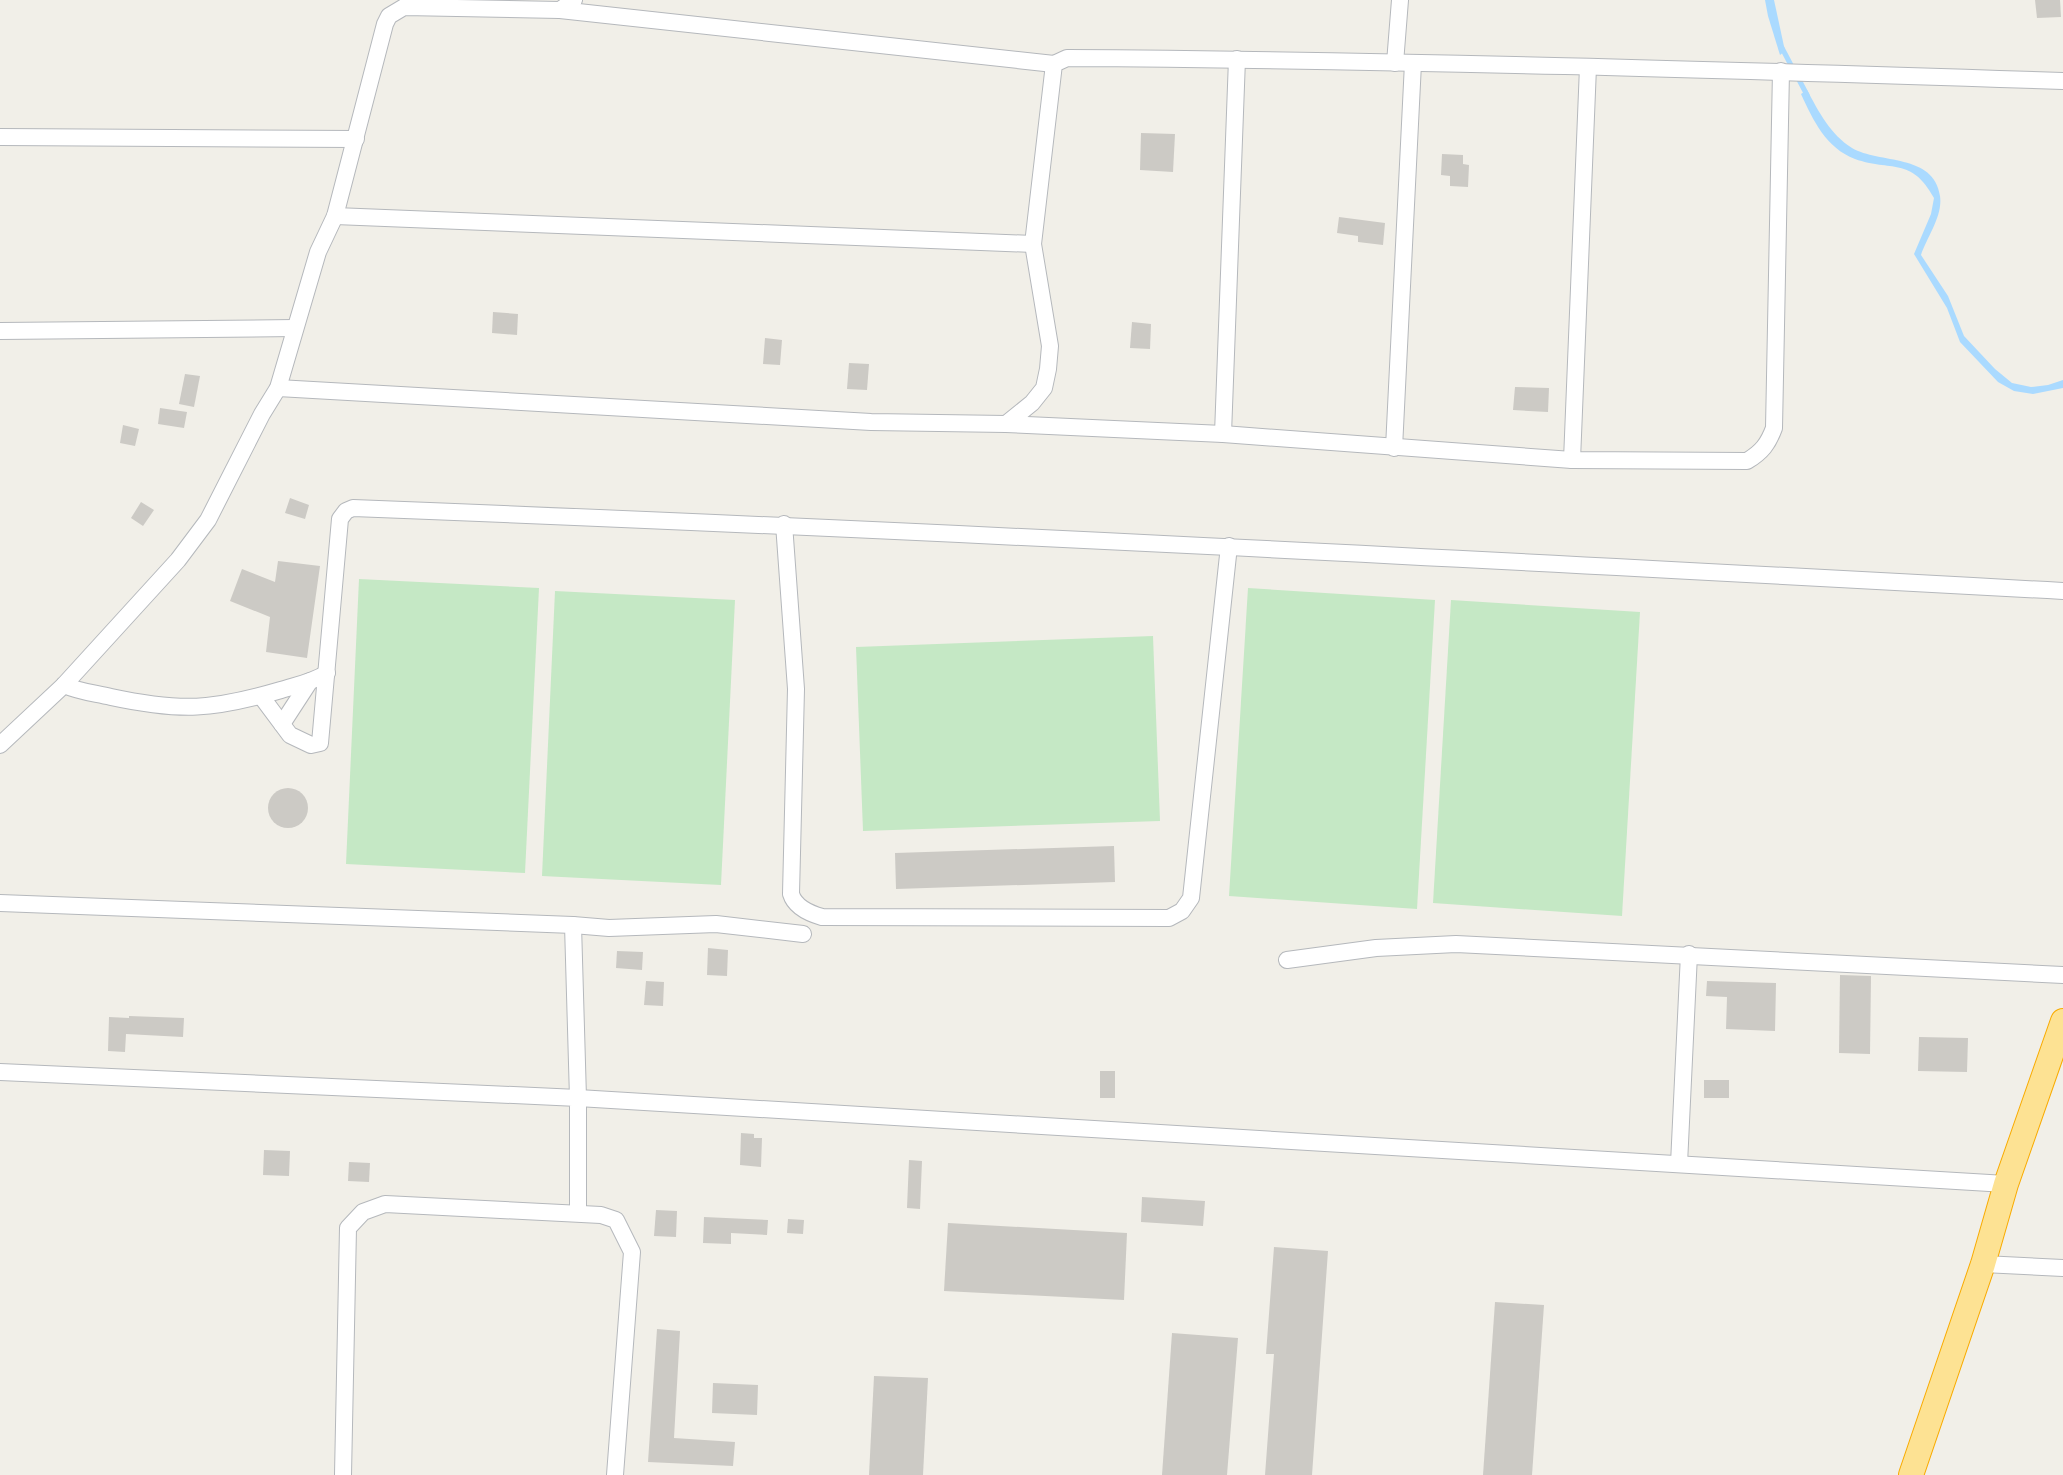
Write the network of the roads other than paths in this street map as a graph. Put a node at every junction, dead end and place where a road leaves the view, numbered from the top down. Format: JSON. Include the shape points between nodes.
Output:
{"nodes":[{"id":1,"x":574,"y":0,"type":"edge"},
{"id":2,"x":1400,"y":0,"type":"edge"},
{"id":3,"x":560,"y":10,"type":"junction"},
{"id":4,"x":1237,"y":59,"type":"junction"},
{"id":5,"x":1395,"y":63,"type":"junction"},
{"id":6,"x":1413,"y":63,"type":"junction"},
{"id":7,"x":1054,"y":64,"type":"junction"},
{"id":8,"x":1588,"y":67,"type":"junction"},
{"id":9,"x":1790,"y":72,"type":"junction"},
{"id":10,"x":2063,"y":81,"type":"edge"},
{"id":11,"x":0,"y":137,"type":"edge"},
{"id":12,"x":356,"y":139,"type":"junction"},
{"id":13,"x":335,"y":216,"type":"junction"},
{"id":14,"x":1033,"y":244,"type":"junction"},
{"id":15,"x":295,"y":328,"type":"junction"},
{"id":16,"x":0,"y":331,"type":"edge"},
{"id":17,"x":278,"y":388,"type":"junction"},
{"id":18,"x":1006,"y":424,"type":"junction"},
{"id":19,"x":1223,"y":434,"type":"junction"},
{"id":20,"x":1394,"y":448,"type":"junction"},
{"id":21,"x":1572,"y":460,"type":"junction"},
{"id":22,"x":784,"y":524,"type":"junction"},
{"id":23,"x":1229,"y":546,"type":"junction"},
{"id":24,"x":2063,"y":591,"type":"edge"},
{"id":25,"x":327,"y":673,"type":"junction"},
{"id":26,"x":310,"y":681,"type":"junction"},
{"id":27,"x":64,"y":685,"type":"junction"},
{"id":28,"x":261,"y":696,"type":"junction"},
{"id":29,"x":282,"y":724,"type":"junction"},
{"id":30,"x":0,"y":745,"type":"edge"},
{"id":31,"x":0,"y":903,"type":"edge"},
{"id":32,"x":573,"y":925,"type":"junction"},
{"id":33,"x":803,"y":934,"type":"dead end"},
{"id":34,"x":1689,"y":954,"type":"junction"},
{"id":35,"x":1287,"y":960,"type":"dead end"},
{"id":36,"x":2063,"y":975,"type":"edge"},
{"id":37,"x":2063,"y":1021,"type":"edge"},
{"id":38,"x":0,"y":1072,"type":"edge"},
{"id":39,"x":578,"y":1098,"type":"junction"},
{"id":40,"x":1679,"y":1164,"type":"junction"},
{"id":41,"x":2006,"y":1184,"type":"junction"},
{"id":42,"x":578,"y":1213,"type":"junction"},
{"id":43,"x":1983,"y":1264,"type":"junction"},
{"id":44,"x":2063,"y":1268,"type":"edge"},
{"id":45,"x":343,"y":1475,"type":"edge"},
{"id":46,"x":615,"y":1475,"type":"edge"},
{"id":47,"x":1911,"y":1475,"type":"edge"}],
"edges":[{"from":1,"to":3,"type":"street"},
{"from":2,"to":5,"type":"street"},
{"from":3,"to":7,"type":"street"},
{"from":3,"to":12,"type":"street","via":[[397,11],[385,24]]},
{"from":4,"to":5,"type":"street"},
{"from":4,"to":7,"type":"street","via":[[1067,58]]},
{"from":4,"to":19,"type":"street"},
{"from":5,"to":6,"type":"street"},
{"from":6,"to":8,"type":"street"},
{"from":6,"to":20,"type":"street"},
{"from":7,"to":14,"type":"street"},
{"from":8,"to":9,"type":"street"},
{"from":8,"to":21,"type":"street"},
{"from":9,"to":10,"type":"street"},
{"from":9,"to":21,"type":"street","via":[[1774,428],[1769,442],[1747,461]]},
{"from":11,"to":12,"type":"street"},
{"from":12,"to":13,"type":"street"},
{"from":13,"to":14,"type":"street"},
{"from":13,"to":15,"type":"street"},
{"from":14,"to":18,"type":"street","via":[[1050,346],[1048,369],[1044,388]]},
{"from":15,"to":16,"type":"street"},
{"from":15,"to":17,"type":"street"},
{"from":17,"to":18,"type":"street","via":[[871,422]]},
{"from":17,"to":27,"type":"street","via":[[208,520]]},
{"from":18,"to":19,"type":"street"},
{"from":19,"to":20,"type":"street"},
{"from":20,"to":21,"type":"street"},
{"from":22,"to":23,"type":"street"},
{"from":22,"to":23,"type":"street","via":[[796,689],[791,894],[794,903],[822,917],[1169,918],[1182,911],[1191,898]]},
{"from":22,"to":25,"type":"street","via":[[353,508],[340,519]]},
{"from":23,"to":24,"type":"street"},
{"from":25,"to":26,"type":"street"},
{"from":25,"to":29,"type":"street","via":[[320,743],[297,740]]},
{"from":26,"to":28,"type":"street"},
{"from":26,"to":29,"type":"street"},
{"from":27,"to":28,"type":"street","via":[[157,707],[208,708]]},
{"from":27,"to":30,"type":"street"},
{"from":28,"to":29,"type":"street"},
{"from":31,"to":32,"type":"street"},
{"from":32,"to":33,"type":"street","via":[[716,924]]},
{"from":32,"to":39,"type":"street"},
{"from":34,"to":35,"type":"street","via":[[1456,944]]},
{"from":34,"to":36,"type":"street"},
{"from":34,"to":40,"type":"street"},
{"from":37,"to":41,"type":"highway"},
{"from":38,"to":39,"type":"street"},
{"from":39,"to":40,"type":"street"},
{"from":39,"to":42,"type":"street"},
{"from":40,"to":41,"type":"street"},
{"from":41,"to":43,"type":"highway"},
{"from":42,"to":45,"type":"street","via":[[385,1204],[363,1212],[348,1228]]},
{"from":42,"to":46,"type":"street","via":[[616,1220],[632,1252]]},
{"from":43,"to":44,"type":"street"},
{"from":43,"to":47,"type":"highway"}]}
